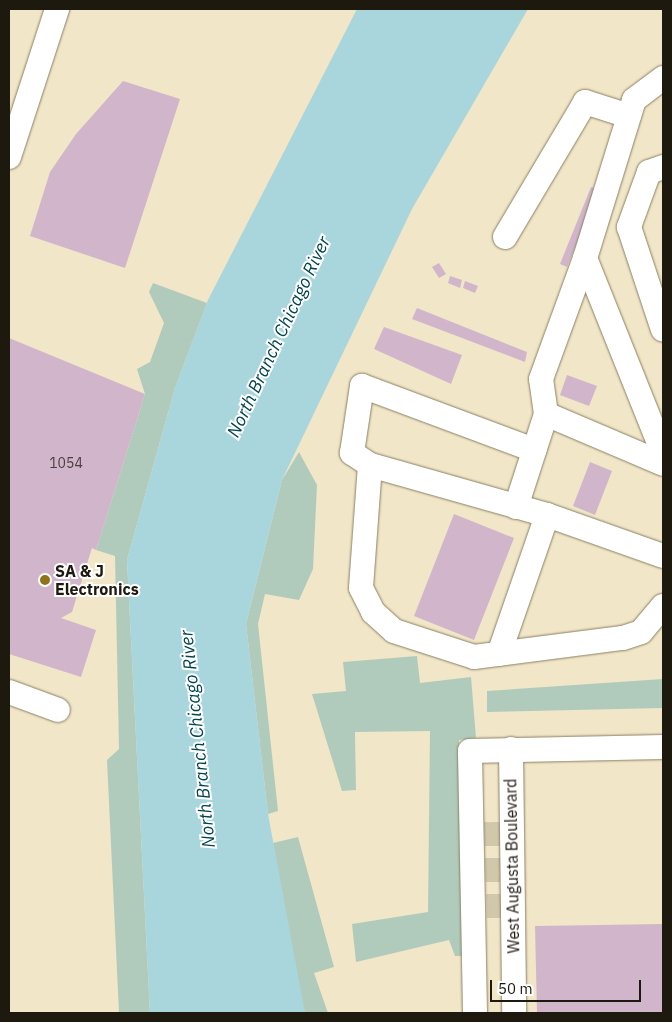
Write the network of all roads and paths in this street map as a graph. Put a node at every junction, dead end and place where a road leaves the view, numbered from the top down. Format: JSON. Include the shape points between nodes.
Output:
{"nodes":[{"id":1,"x":57,"y":9,"type":"edge"},
{"id":2,"x":663,"y":78,"type":"edge"},
{"id":3,"x":629,"y":116,"type":"junction"},
{"id":4,"x":9,"y":157,"type":"edge"},
{"id":5,"x":656,"y":169,"type":"edge"},
{"id":6,"x":505,"y":237,"type":"dead end"},
{"id":7,"x":585,"y":258,"type":"junction"},
{"id":8,"x":663,"y":330,"type":"edge"},
{"id":9,"x":546,"y":414,"type":"junction"},
{"id":10,"x":534,"y":450,"type":"junction"},
{"id":11,"x":663,"y":453,"type":"edge"},
{"id":12,"x":663,"y":464,"type":"edge"},
{"id":13,"x":370,"y":465,"type":"junction"},
{"id":14,"x":516,"y":507,"type":"junction"},
{"id":15,"x":547,"y":515,"type":"junction"},
{"id":16,"x":663,"y":554,"type":"edge"},
{"id":17,"x":663,"y":606,"type":"edge"},
{"id":18,"x":498,"y":654,"type":"junction"},
{"id":19,"x":9,"y":692,"type":"edge"},
{"id":20,"x":58,"y":710,"type":"dead end"},
{"id":21,"x":663,"y":747,"type":"edge"},
{"id":22,"x":503,"y":750,"type":"junction"},
{"id":23,"x":496,"y":822,"type":"tunnel mouth"},
{"id":24,"x":499,"y":922,"type":"tunnel mouth"},
{"id":25,"x":514,"y":1002,"type":"edge"},
{"id":26,"x":475,"y":1013,"type":"edge"}],
"edges":[{"from":1,"to":4,"type":"street"},
{"from":2,"to":3,"type":"street","via":[[634,100]]},
{"from":3,"to":6,"type":"street","via":[[585,102]]},
{"from":3,"to":7,"type":"street"},
{"from":5,"to":8,"type":"street","via":[[628,227]]},
{"from":7,"to":9,"type":"street","via":[[541,379]]},
{"from":7,"to":11,"type":"street"},
{"from":9,"to":10,"type":"street"},
{"from":9,"to":12,"type":"street"},
{"from":10,"to":13,"type":"street","via":[[362,386],[352,453]]},
{"from":10,"to":14,"type":"street"},
{"from":13,"to":14,"type":"street"},
{"from":13,"to":18,"type":"street","via":[[361,588],[373,612],[394,631],[474,657]]},
{"from":14,"to":15,"type":"street"},
{"from":15,"to":16,"type":"street"},
{"from":15,"to":18,"type":"street"},
{"from":17,"to":18,"type":"street","via":[[641,632],[623,638]]},
{"from":19,"to":20,"type":"street"},
{"from":21,"to":22,"type":"street"},
{"from":22,"to":23,"type":"street"},
{"from":22,"to":25,"type":"street","name":"West Augusta Boulevard"},
{"from":22,"to":26,"type":"street","via":[[470,750],[469,972]]},
{"from":24,"to":25,"type":"street","via":[[499,951]]}]}
